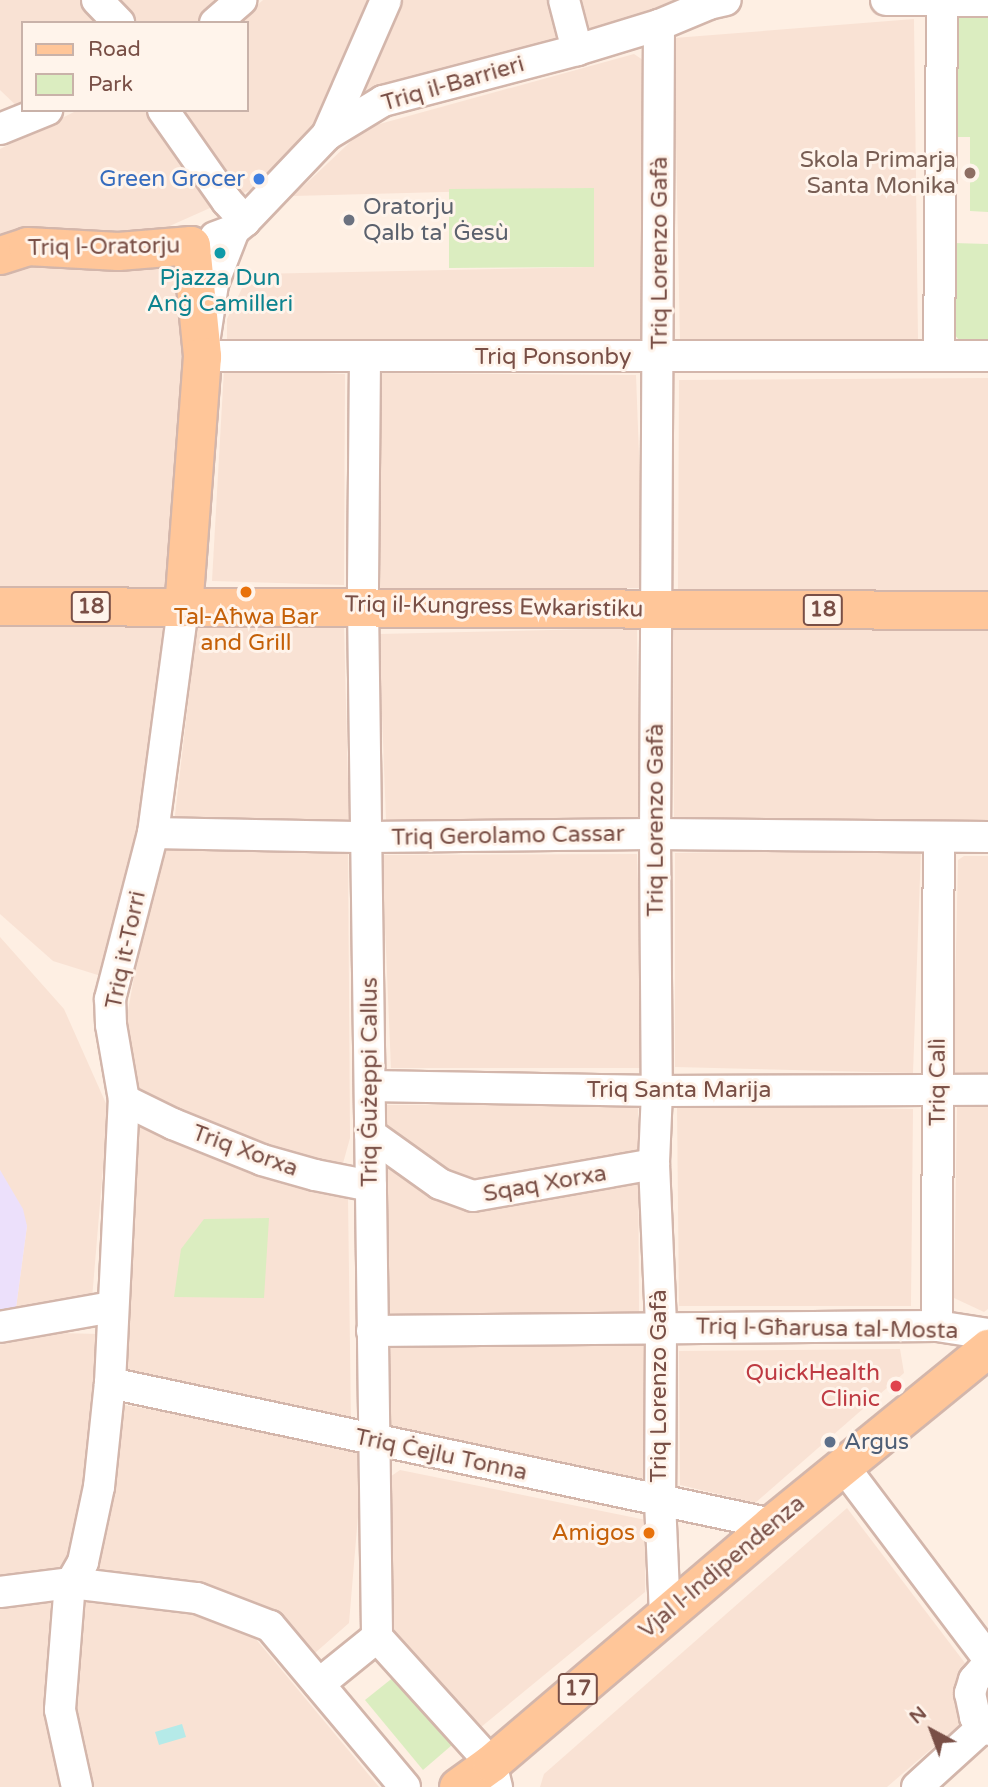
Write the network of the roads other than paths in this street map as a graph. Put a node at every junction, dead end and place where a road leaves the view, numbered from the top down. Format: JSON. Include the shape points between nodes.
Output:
{"nodes":[{"id":1,"x":97,"y":0,"type":"edge"},
{"id":2,"x":241,"y":0,"type":"edge"},
{"id":3,"x":386,"y":0,"type":"edge"},
{"id":4,"x":564,"y":0,"type":"edge"},
{"id":5,"x":726,"y":0,"type":"edge"},
{"id":6,"x":886,"y":0,"type":"edge"},
{"id":7,"x":942,"y":0,"type":"edge"},
{"id":8,"x":988,"y":1,"type":"edge"},
{"id":9,"x":117,"y":21,"type":"edge"},
{"id":10,"x":217,"y":21,"type":"edge"},
{"id":11,"x":659,"y":25,"type":"junction"},
{"id":12,"x":577,"y":50,"type":"junction"},
{"id":13,"x":42,"y":112,"type":"edge"},
{"id":14,"x":164,"y":112,"type":"edge"},
{"id":15,"x":0,"y":129,"type":"edge"},
{"id":16,"x":327,"y":135,"type":"junction"},
{"id":17,"x":239,"y":225,"type":"junction"},
{"id":18,"x":191,"y":245,"type":"junction"},
{"id":19,"x":0,"y":255,"type":"edge"},
{"id":20,"x":202,"y":356,"type":"junction"},
{"id":21,"x":939,"y":356,"type":"junction"},
{"id":22,"x":988,"y":356,"type":"edge"},
{"id":23,"x":365,"y":357,"type":"junction"},
{"id":24,"x":660,"y":358,"type":"junction"},
{"id":25,"x":363,"y":605,"type":"junction"},
{"id":26,"x":0,"y":606,"type":"edge"},
{"id":27,"x":183,"y":607,"type":"junction"},
{"id":28,"x":658,"y":609,"type":"junction"},
{"id":29,"x":988,"y":610,"type":"edge"},
{"id":30,"x":153,"y":833,"type":"junction"},
{"id":31,"x":655,"y":834,"type":"junction"},
{"id":32,"x":369,"y":837,"type":"junction"},
{"id":33,"x":939,"y":837,"type":"junction"},
{"id":34,"x":988,"y":837,"type":"edge"},
{"id":35,"x":370,"y":1086,"type":"junction"},
{"id":36,"x":938,"y":1090,"type":"junction"},
{"id":37,"x":988,"y":1090,"type":"edge"},
{"id":38,"x":657,"y":1091,"type":"junction"},
{"id":39,"x":124,"y":1100,"type":"junction"},
{"id":40,"x":370,"y":1134,"type":"junction"},
{"id":41,"x":654,"y":1164,"type":"junction"},
{"id":42,"x":371,"y":1186,"type":"junction"},
{"id":43,"x":112,"y":1307,"type":"junction"},
{"id":44,"x":937,"y":1326,"type":"junction"},
{"id":45,"x":0,"y":1327,"type":"edge"},
{"id":46,"x":662,"y":1327,"type":"junction"},
{"id":47,"x":372,"y":1331,"type":"junction"},
{"id":48,"x":988,"y":1334,"type":"edge"},
{"id":49,"x":988,"y":1348,"type":"edge"},
{"id":50,"x":110,"y":1383,"type":"junction"},
{"id":51,"x":373,"y":1441,"type":"junction"},
{"id":52,"x":844,"y":1467,"type":"junction"},
{"id":53,"x":660,"y":1502,"type":"junction"},
{"id":54,"x":772,"y":1524,"type":"junction"},
{"id":55,"x":70,"y":1589,"type":"junction"},
{"id":56,"x":0,"y":1592,"type":"edge"},
{"id":57,"x":665,"y":1614,"type":"junction"},
{"id":58,"x":377,"y":1637,"type":"junction"},
{"id":59,"x":988,"y":1658,"type":"edge"},
{"id":60,"x":988,"y":1664,"type":"edge"},
{"id":61,"x":319,"y":1684,"type":"junction"},
{"id":62,"x":985,"y":1729,"type":"edge"},
{"id":63,"x":494,"y":1775,"type":"edge"},
{"id":64,"x":76,"y":1787,"type":"edge"},
{"id":65,"x":405,"y":1787,"type":"edge"},
{"id":66,"x":458,"y":1787,"type":"edge"},
{"id":67,"x":917,"y":1787,"type":"edge"}],
"edges":[{"from":1,"to":9,"type":"street"},
{"from":2,"to":10,"type":"street"},
{"from":3,"to":16,"type":"street"},
{"from":4,"to":12,"type":"street"},
{"from":5,"to":11,"type":"street","name":"Triq il-Barrieri"},
{"from":6,"to":7,"type":"street"},
{"from":7,"to":8,"type":"street"},
{"from":7,"to":21,"type":"street"},
{"from":11,"to":12,"type":"street","name":"Triq il-Barrieri"},
{"from":11,"to":24,"type":"street","name":"Triq Lorenzo Gafà"},
{"from":12,"to":16,"type":"street","name":"Triq il-Barrieri","via":[[383,101]]},
{"from":13,"to":15,"type":"street"},
{"from":14,"to":17,"type":"street"},
{"from":16,"to":17,"type":"street","name":"Triq il-Barrieri"},
{"from":17,"to":18,"type":"street","name":"Triq l-Oratorju"},
{"from":17,"to":20,"type":"street","name":"Triq it-Torri","via":[[213,284]]},
{"from":18,"to":19,"type":"main road","name":"Triq l-Oratorju","via":[[118,251],[27,246]]},
{"from":18,"to":20,"type":"main road","name":"Triq it-Torri"},
{"from":20,"to":23,"type":"street","name":"Triq Ponsonby"},
{"from":20,"to":27,"type":"main road","name":"Triq it-Torri"},
{"from":21,"to":22,"type":"street","name":"Triq Ponsonby"},
{"from":21,"to":24,"type":"street","name":"Triq Ponsonby"},
{"from":23,"to":24,"type":"street","name":"Triq Ponsonby"},
{"from":23,"to":25,"type":"street","name":"Triq Ġużeppi Callus"},
{"from":24,"to":28,"type":"street","name":"Triq Lorenzo Gafà"},
{"from":25,"to":27,"type":"main road","name":"Triq il-Kungress Ewkaristiku","number":"18"},
{"from":25,"to":28,"type":"main road","name":"Triq il-Kungress Ewkaristiku","number":"18"},
{"from":25,"to":32,"type":"street","name":"Triq Ġużeppi Callus"},
{"from":26,"to":27,"type":"main road","name":"Triq il-Kungress Ewkaristiku","number":"18"},
{"from":27,"to":30,"type":"street","name":"Triq it-Torri"},
{"from":28,"to":29,"type":"main road","name":"Triq il-Kungress Ewkaristiku","number":"18"},
{"from":28,"to":31,"type":"street","name":"Triq Lorenzo Gafà"},
{"from":30,"to":32,"type":"street","name":"Triq Gerolamo Cassar"},
{"from":30,"to":39,"type":"street","name":"Triq it-Torri","via":[[110,999]]},
{"from":31,"to":32,"type":"street","name":"Triq Gerolamo Cassar"},
{"from":31,"to":33,"type":"street","name":"Triq Gerolamo Cassar"},
{"from":31,"to":38,"type":"street","name":"Triq Lorenzo Gafà"},
{"from":32,"to":35,"type":"street","name":"Triq Ġużeppi Callus"},
{"from":33,"to":34,"type":"street","name":"Triq Gerolamo Cassar"},
{"from":33,"to":36,"type":"street","name":"Triq Calì"},
{"from":35,"to":38,"type":"street","name":"Triq Santa Marija"},
{"from":35,"to":40,"type":"street","name":"Triq Ġużeppi Callus"},
{"from":36,"to":37,"type":"street","name":"Triq Santa Marija"},
{"from":36,"to":38,"type":"street","name":"Triq Santa Marija"},
{"from":36,"to":44,"type":"street","name":"Triq Calì"},
{"from":38,"to":41,"type":"street","name":"Triq Lorenzo Gafà"},
{"from":39,"to":42,"type":"street","name":"Triq Xorxa","via":[[262,1160]]},
{"from":39,"to":43,"type":"street","name":"Triq it-Torri"},
{"from":40,"to":41,"type":"street","name":"Sqaq Xorxa","via":[[440,1184],[473,1196]]},
{"from":40,"to":42,"type":"street","name":"Triq Ġużeppi Callus"},
{"from":41,"to":46,"type":"street","name":"Triq Lorenzo Gafà"},
{"from":42,"to":47,"type":"street","name":"Triq Ġużeppi Callus"},
{"from":43,"to":45,"type":"street"},
{"from":43,"to":50,"type":"street","name":"Triq it-Torri"},
{"from":44,"to":46,"type":"street","name":"Triq l-Għarusa tal-Mosta"},
{"from":44,"to":48,"type":"street","name":"Triq l-Għarusa tal-Mosta"},
{"from":46,"to":47,"type":"street","name":"Triq l-Għarusa tal-Mosta"},
{"from":46,"to":53,"type":"street","name":"Triq Lorenzo Gafà"},
{"from":47,"to":51,"type":"street","name":"Triq Ġużeppi Callus"},
{"from":49,"to":52,"type":"main road","name":"Vjal l-Indipendenza","number":"17"},
{"from":50,"to":51,"type":"street","name":"Triq Ċejlu Tonna"},
{"from":50,"to":55,"type":"street","name":"Triq it-Torri","via":[[99,1486],[83,1562]]},
{"from":51,"to":53,"type":"street","name":"Triq Ċejlu Tonna"},
{"from":51,"to":58,"type":"street","name":"Triq Ġużeppi Callus"},
{"from":52,"to":54,"type":"main road","name":"Vjal l-Indipendenza","number":"17"},
{"from":52,"to":59,"type":"street"},
{"from":53,"to":54,"type":"street","name":"Triq Ċejlu Tonna"},
{"from":53,"to":57,"type":"street","name":"Triq Lorenzo Gafà"},
{"from":54,"to":57,"type":"main road","name":"Vjal l-Indipendenza","number":"17"},
{"from":55,"to":56,"type":"street"},
{"from":55,"to":61,"type":"street","via":[[197,1598],[270,1626]]},
{"from":55,"to":64,"type":"street","name":"Triq it-Torri","via":[[60,1710]]},
{"from":57,"to":63,"type":"main road","name":"Vjal l-Indipendenza","number":"17"},
{"from":58,"to":61,"type":"street"},
{"from":58,"to":63,"type":"street"},
{"from":60,"to":62,"type":"street","via":[[974,1680],[971,1693],[971,1705]]},
{"from":61,"to":65,"type":"street"},
{"from":62,"to":67,"type":"street"},
{"from":63,"to":66,"type":"main road","name":"Vjal l-Indipendenza","number":"17"}]}
